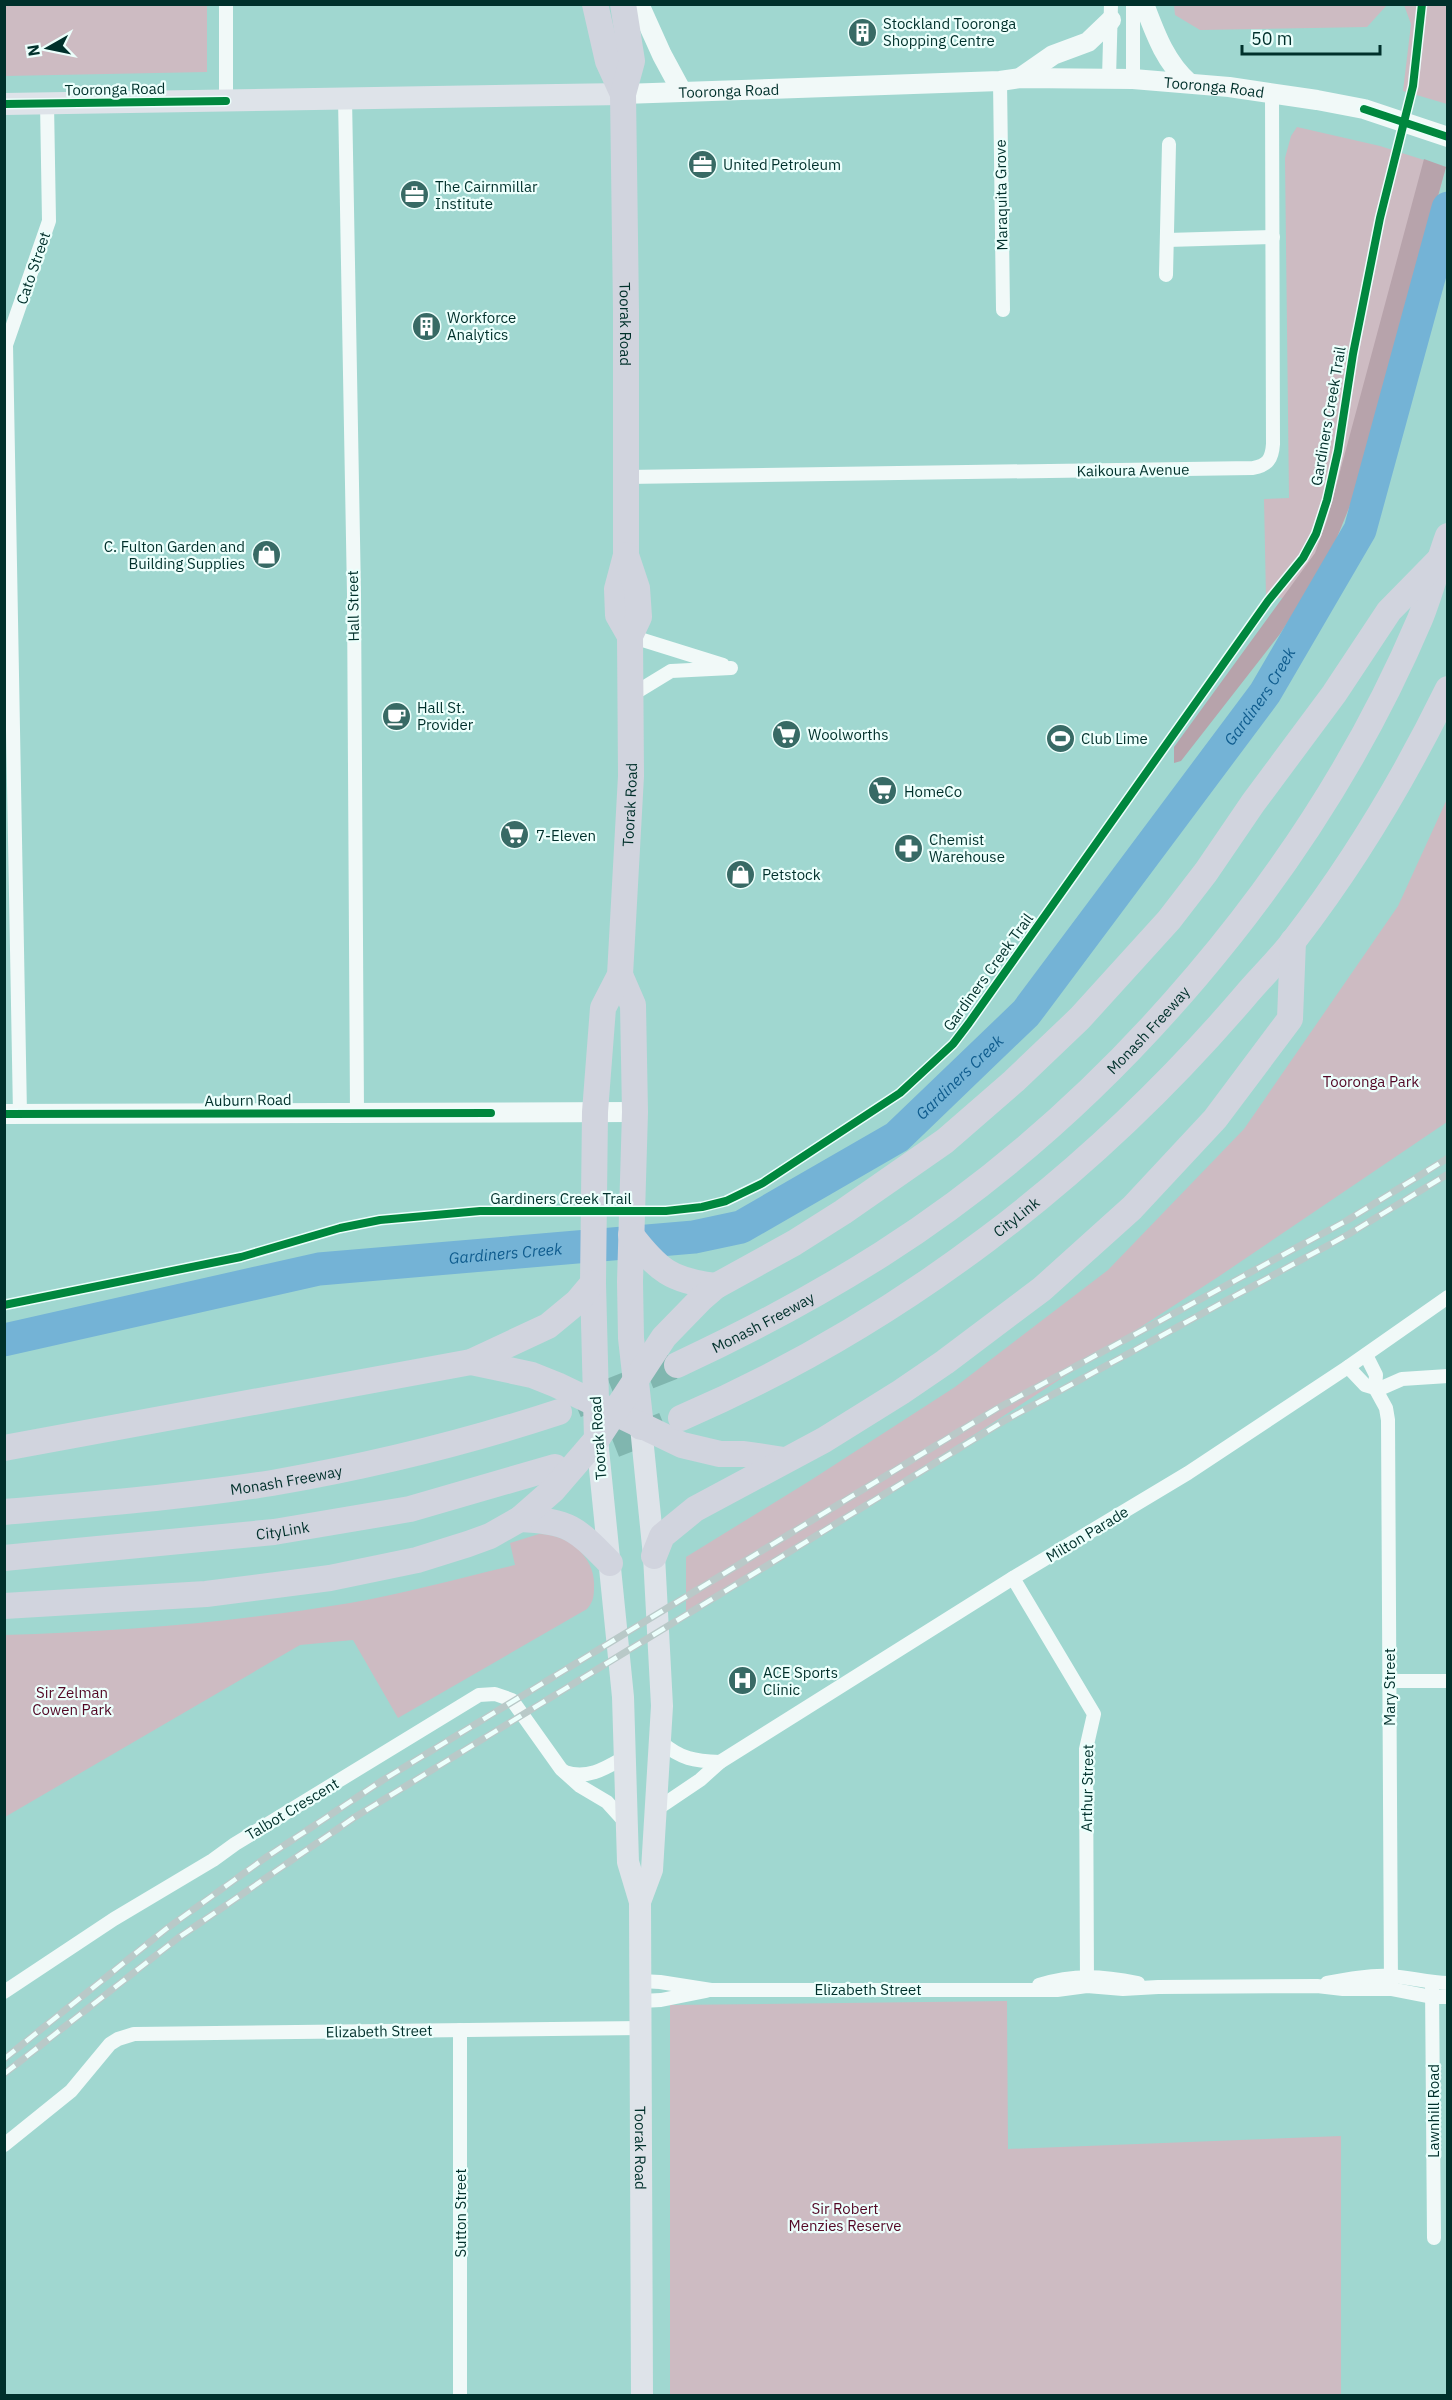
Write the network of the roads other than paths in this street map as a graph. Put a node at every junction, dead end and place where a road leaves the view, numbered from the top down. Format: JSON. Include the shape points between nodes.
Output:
{"nodes":[{"id":1,"x":226,"y":4,"type":"edge"},
{"id":2,"x":595,"y":4,"type":"edge"},
{"id":3,"x":623,"y":4,"type":"edge"},
{"id":4,"x":639,"y":4,"type":"edge"},
{"id":5,"x":1133,"y":4,"type":"edge"},
{"id":6,"x":1144,"y":4,"type":"edge"},
{"id":7,"x":1111,"y":12,"type":"edge"},
{"id":8,"x":1020,"y":78,"type":"junction"},
{"id":9,"x":1109,"y":78,"type":"junction"},
{"id":10,"x":1132,"y":79,"type":"junction"},
{"id":11,"x":1000,"y":81,"type":"junction"},
{"id":12,"x":1189,"y":83,"type":"junction"},
{"id":13,"x":682,"y":92,"type":"junction"},
{"id":14,"x":1272,"y":93,"type":"junction"},
{"id":15,"x":623,"y":94,"type":"junction"},
{"id":16,"x":345,"y":98,"type":"junction"},
{"id":17,"x":226,"y":101,"type":"junction"},
{"id":18,"x":4,"y":104,"type":"edge"},
{"id":19,"x":47,"y":104,"type":"junction"},
{"id":20,"x":1448,"y":137,"type":"edge"},
{"id":21,"x":1169,"y":144,"type":"dead end"},
{"id":22,"x":1273,"y":237,"type":"junction"},
{"id":23,"x":1167,"y":240,"type":"junction"},
{"id":24,"x":1166,"y":275,"type":"dead end"},
{"id":25,"x":1003,"y":310,"type":"dead end"},
{"id":26,"x":626,"y":477,"type":"junction"},
{"id":27,"x":1448,"y":536,"type":"edge"},
{"id":28,"x":1439,"y":560,"type":"junction"},
{"id":29,"x":630,"y":636,"type":"junction"},
{"id":30,"x":1448,"y":689,"type":"edge"},
{"id":31,"x":630,"y":696,"type":"junction"},
{"id":32,"x":1293,"y":941,"type":"junction"},
{"id":33,"x":620,"y":975,"type":"junction"},
{"id":34,"x":595,"y":1112,"type":"junction"},
{"id":35,"x":635,"y":1112,"type":"junction"},
{"id":36,"x":12,"y":1114,"type":"edge"},
{"id":37,"x":357,"y":1114,"type":"junction"},
{"id":38,"x":631,"y":1235,"type":"junction"},
{"id":39,"x":593,"y":1283,"type":"junction"},
{"id":40,"x":720,"y":1284,"type":"junction"},
{"id":41,"x":1448,"y":1297,"type":"edge"},
{"id":42,"x":1366,"y":1355,"type":"junction"},
{"id":43,"x":471,"y":1362,"type":"junction"},
{"id":44,"x":677,"y":1365,"type":"tunnel mouth"},
{"id":45,"x":1348,"y":1367,"type":"junction"},
{"id":46,"x":1448,"y":1376,"type":"edge"},
{"id":47,"x":636,"y":1380,"type":"junction"},
{"id":48,"x":1376,"y":1389,"type":"junction"},
{"id":49,"x":605,"y":1408,"type":"junction"},
{"id":50,"x":560,"y":1412,"type":"tunnel mouth"},
{"id":51,"x":681,"y":1418,"type":"tunnel mouth"},
{"id":52,"x":641,"y":1427,"type":"junction"},
{"id":53,"x":597,"y":1439,"type":"junction"},
{"id":54,"x":4,"y":1448,"type":"edge"},
{"id":55,"x":784,"y":1460,"type":"junction"},
{"id":56,"x":555,"y":1467,"type":"tunnel mouth"},
{"id":57,"x":4,"y":1512,"type":"edge"},
{"id":58,"x":520,"y":1519,"type":"junction"},
{"id":59,"x":654,"y":1556,"type":"junction"},
{"id":60,"x":4,"y":1558,"type":"edge"},
{"id":61,"x":610,"y":1563,"type":"junction"},
{"id":62,"x":1013,"y":1578,"type":"junction"},
{"id":63,"x":4,"y":1606,"type":"edge"},
{"id":64,"x":1389,"y":1681,"type":"junction"},
{"id":65,"x":1448,"y":1681,"type":"edge"},
{"id":66,"x":661,"y":1742,"type":"junction"},
{"id":67,"x":625,"y":1757,"type":"junction"},
{"id":68,"x":720,"y":1762,"type":"junction"},
{"id":69,"x":563,"y":1771,"type":"junction"},
{"id":70,"x":657,"y":1809,"type":"junction"},
{"id":71,"x":626,"y":1823,"type":"junction"},
{"id":72,"x":640,"y":1902,"type":"junction"},
{"id":73,"x":1087,"y":1981,"type":"junction"},
{"id":74,"x":1391,"y":1983,"type":"junction"},
{"id":75,"x":1432,"y":1983,"type":"junction"},
{"id":76,"x":1448,"y":1983,"type":"edge"},
{"id":77,"x":641,"y":1991,"type":"junction"},
{"id":78,"x":4,"y":1992,"type":"edge"},
{"id":79,"x":1432,"y":1997,"type":"junction"},
{"id":80,"x":1448,"y":1997,"type":"edge"},
{"id":81,"x":642,"y":2028,"type":"junction"},
{"id":82,"x":460,"y":2030,"type":"junction"},
{"id":83,"x":4,"y":2145,"type":"edge"},
{"id":84,"x":1434,"y":2238,"type":"dead end"},
{"id":85,"x":460,"y":2396,"type":"edge"},
{"id":86,"x":642,"y":2396,"type":"edge"}],
"edges":[{"from":1,"to":17,"type":"street"},
{"from":2,"to":15,"type":"highway","name":"Toorak Road","via":[[608,61]]},
{"from":3,"to":15,"type":"highway","name":"Toorak Road","via":[[632,53]]},
{"from":4,"to":13,"type":"main road"},
{"from":5,"to":10,"type":"street"},
{"from":6,"to":12,"type":"main road","via":[[1169,61]]},
{"from":7,"to":8,"type":"main road","via":[[1088,42],[1053,56]]},
{"from":7,"to":9,"type":"street"},
{"from":8,"to":9,"type":"main road","name":"Tooronga Road"},
{"from":8,"to":11,"type":"main road","name":"Tooronga Road"},
{"from":9,"to":10,"type":"main road","name":"Tooronga Road"},
{"from":10,"to":12,"type":"main road","name":"Tooronga Road"},
{"from":11,"to":13,"type":"main road","name":"Tooronga Road"},
{"from":11,"to":25,"type":"street","name":"Maraquita Grove"},
{"from":12,"to":14,"type":"main road","name":"Tooronga Road"},
{"from":13,"to":15,"type":"main road","name":"Tooronga Road"},
{"from":14,"to":20,"type":"main road","name":"Tooronga Road","via":[[1364,110]]},
{"from":14,"to":22,"type":"street","name":"Kaikoura Avenue"},
{"from":15,"to":16,"type":"main road","name":"Tooronga Road"},
{"from":15,"to":26,"type":"highway","name":"Toorak Road"},
{"from":16,"to":17,"type":"main road","name":"Tooronga Road"},
{"from":16,"to":37,"type":"street","name":"Hall Street","via":[[354,594]]},
{"from":17,"to":19,"type":"main road","name":"Tooronga Road"},
{"from":18,"to":19,"type":"main road","name":"Tooronga Road"},
{"from":19,"to":36,"type":"street","name":"Cato Street","via":[[49,221],[6,345]]},
{"from":21,"to":23,"type":"street"},
{"from":22,"to":23,"type":"street"},
{"from":22,"to":26,"type":"street","name":"Kaikoura Avenue","via":[[1274,444],[1269,461],[1263,466]]},
{"from":23,"to":24,"type":"street"},
{"from":26,"to":29,"type":"highway","name":"Toorak Road","via":[[626,555],[637,588],[639,617]]},
{"from":27,"to":28,"type":"highway","name":"Monash Freeway"},
{"from":28,"to":40,"type":"highway","via":[[1389,611],[1334,694],[1181,904],[1080,1018],[945,1141],[804,1237]]},
{"from":28,"to":44,"type":"highway","name":"Monash Freeway","via":[[1421,616],[1396,669],[1309,824],[1218,950],[1142,1036],[1048,1128],[914,1232],[791,1309]]},
{"from":29,"to":31,"type":"highway","name":"Toorak Road"},
{"from":29,"to":31,"type":"street","via":[[731,668],[671,671]]},
{"from":30,"to":32,"type":"highway","via":[[1382,812]]},
{"from":31,"to":33,"type":"highway","name":"Toorak Road","via":[[629,829]]},
{"from":32,"to":51,"type":"highway","name":"CityLink","via":[[1184,1064],[1116,1131],[1027,1208],[919,1288],[860,1326],[757,1384]]},
{"from":32,"to":55,"type":"highway","via":[[1290,1019],[1215,1119],[1132,1208],[1042,1289],[945,1362],[824,1440]]},
{"from":33,"to":34,"type":"highway","name":"Toorak Road","via":[[603,1008]]},
{"from":33,"to":35,"type":"highway","name":"Toorak Road","via":[[633,1005]]},
{"from":34,"to":35,"type":"main road","name":"Auburn Road"},
{"from":34,"to":37,"type":"main road","name":"Auburn Road"},
{"from":34,"to":39,"type":"highway","name":"Toorak Road"},
{"from":35,"to":38,"type":"highway","name":"Toorak Road"},
{"from":36,"to":37,"type":"main road","name":"Auburn Road"},
{"from":38,"to":40,"type":"highway","via":[[653,1263],[666,1272],[688,1281]]},
{"from":38,"to":47,"type":"highway","name":"Toorak Road"},
{"from":39,"to":43,"type":"highway","via":[[564,1315],[548,1326]]},
{"from":39,"to":49,"type":"highway","name":"Toorak Road"},
{"from":40,"to":47,"type":"highway","via":[[672,1327]]},
{"from":41,"to":42,"type":"street","name":"Milton Parade"},
{"from":42,"to":45,"type":"street","name":"Milton Parade"},
{"from":42,"to":48,"type":"street","name":"Mary Street","via":[[1376,1376]]},
{"from":43,"to":49,"type":"highway","via":[[549,1382]]},
{"from":43,"to":54,"type":"highway"},
{"from":45,"to":48,"type":"street","via":[[1365,1385]]},
{"from":45,"to":62,"type":"street","name":"Milton Parade","via":[[1188,1473]]},
{"from":46,"to":48,"type":"street","via":[[1402,1379]]},
{"from":47,"to":49,"type":"highway"},
{"from":47,"to":52,"type":"highway","name":"Toorak Road"},
{"from":48,"to":64,"type":"street","name":"Mary Street","via":[[1388,1420]]},
{"from":49,"to":52,"type":"highway"},
{"from":49,"to":53,"type":"highway","name":"Toorak Road"},
{"from":50,"to":57,"type":"highway","name":"Monash Freeway","via":[[464,1442],[292,1479]]},
{"from":52,"to":55,"type":"highway","via":[[682,1445],[720,1454]]},
{"from":52,"to":59,"type":"main road","name":"Toorak Road"},
{"from":53,"to":58,"type":"highway"},
{"from":53,"to":61,"type":"main road","name":"Toorak Road"},
{"from":55,"to":59,"type":"highway","via":[[678,1521],[663,1536]]},
{"from":56,"to":60,"type":"highway","name":"CityLink","via":[[410,1509],[274,1532]]},
{"from":58,"to":61,"type":"highway","via":[[553,1521],[572,1528]]},
{"from":58,"to":63,"type":"highway","via":[[490,1536],[428,1557],[312,1582],[206,1594]]},
{"from":59,"to":66,"type":"main road","name":"Toorak Road"},
{"from":61,"to":67,"type":"main road","name":"Toorak Road"},
{"from":62,"to":68,"type":"street","name":"Milton Parade"},
{"from":62,"to":73,"type":"street","name":"Arthur Street","via":[[1094,1713],[1086,1749]]},
{"from":64,"to":65,"type":"street"},
{"from":64,"to":74,"type":"street","name":"Mary Street"},
{"from":66,"to":68,"type":"street","via":[[688,1759]]},
{"from":66,"to":70,"type":"main road","name":"Toorak Road"},
{"from":67,"to":69,"type":"street","via":[[591,1773],[576,1775]]},
{"from":67,"to":71,"type":"main road","name":"Toorak Road"},
{"from":68,"to":70,"type":"street","name":"Milton Parade"},
{"from":69,"to":71,"type":"street","name":"Talbot Crescent","via":[[607,1802]]},
{"from":69,"to":78,"type":"street","name":"Talbot Crescent","via":[[512,1700],[495,1694],[479,1695],[114,1919]]},
{"from":70,"to":72,"type":"main road","name":"Toorak Road","via":[[652,1870]]},
{"from":71,"to":72,"type":"main road","name":"Toorak Road","via":[[628,1862]]},
{"from":72,"to":77,"type":"main road","name":"Toorak Road"},
{"from":73,"to":74,"type":"street","name":"Elizabeth Street","via":[[1123,1989],[1343,1989]]},
{"from":73,"to":77,"type":"street","name":"Elizabeth Street","via":[[1057,1990],[711,1990],[687,1996]]},
{"from":74,"to":75,"type":"street","name":"Elizabeth Street"},
{"from":74,"to":79,"type":"street","name":"Elizabeth Street"},
{"from":75,"to":76,"type":"street","name":"Elizabeth Street"},
{"from":75,"to":79,"type":"street","name":"Lawnhill Road"},
{"from":77,"to":81,"type":"main road","name":"Toorak Road"},
{"from":79,"to":80,"type":"street","name":"Elizabeth Street"},
{"from":79,"to":84,"type":"street","name":"Lawnhill Road"},
{"from":81,"to":82,"type":"street","name":"Elizabeth Street"},
{"from":81,"to":86,"type":"main road","name":"Toorak Road"},
{"from":82,"to":83,"type":"street","name":"Elizabeth Street","via":[[147,2033],[118,2039],[104,2050],[71,2091]]},
{"from":82,"to":85,"type":"street","name":"Sutton Street"}]}
